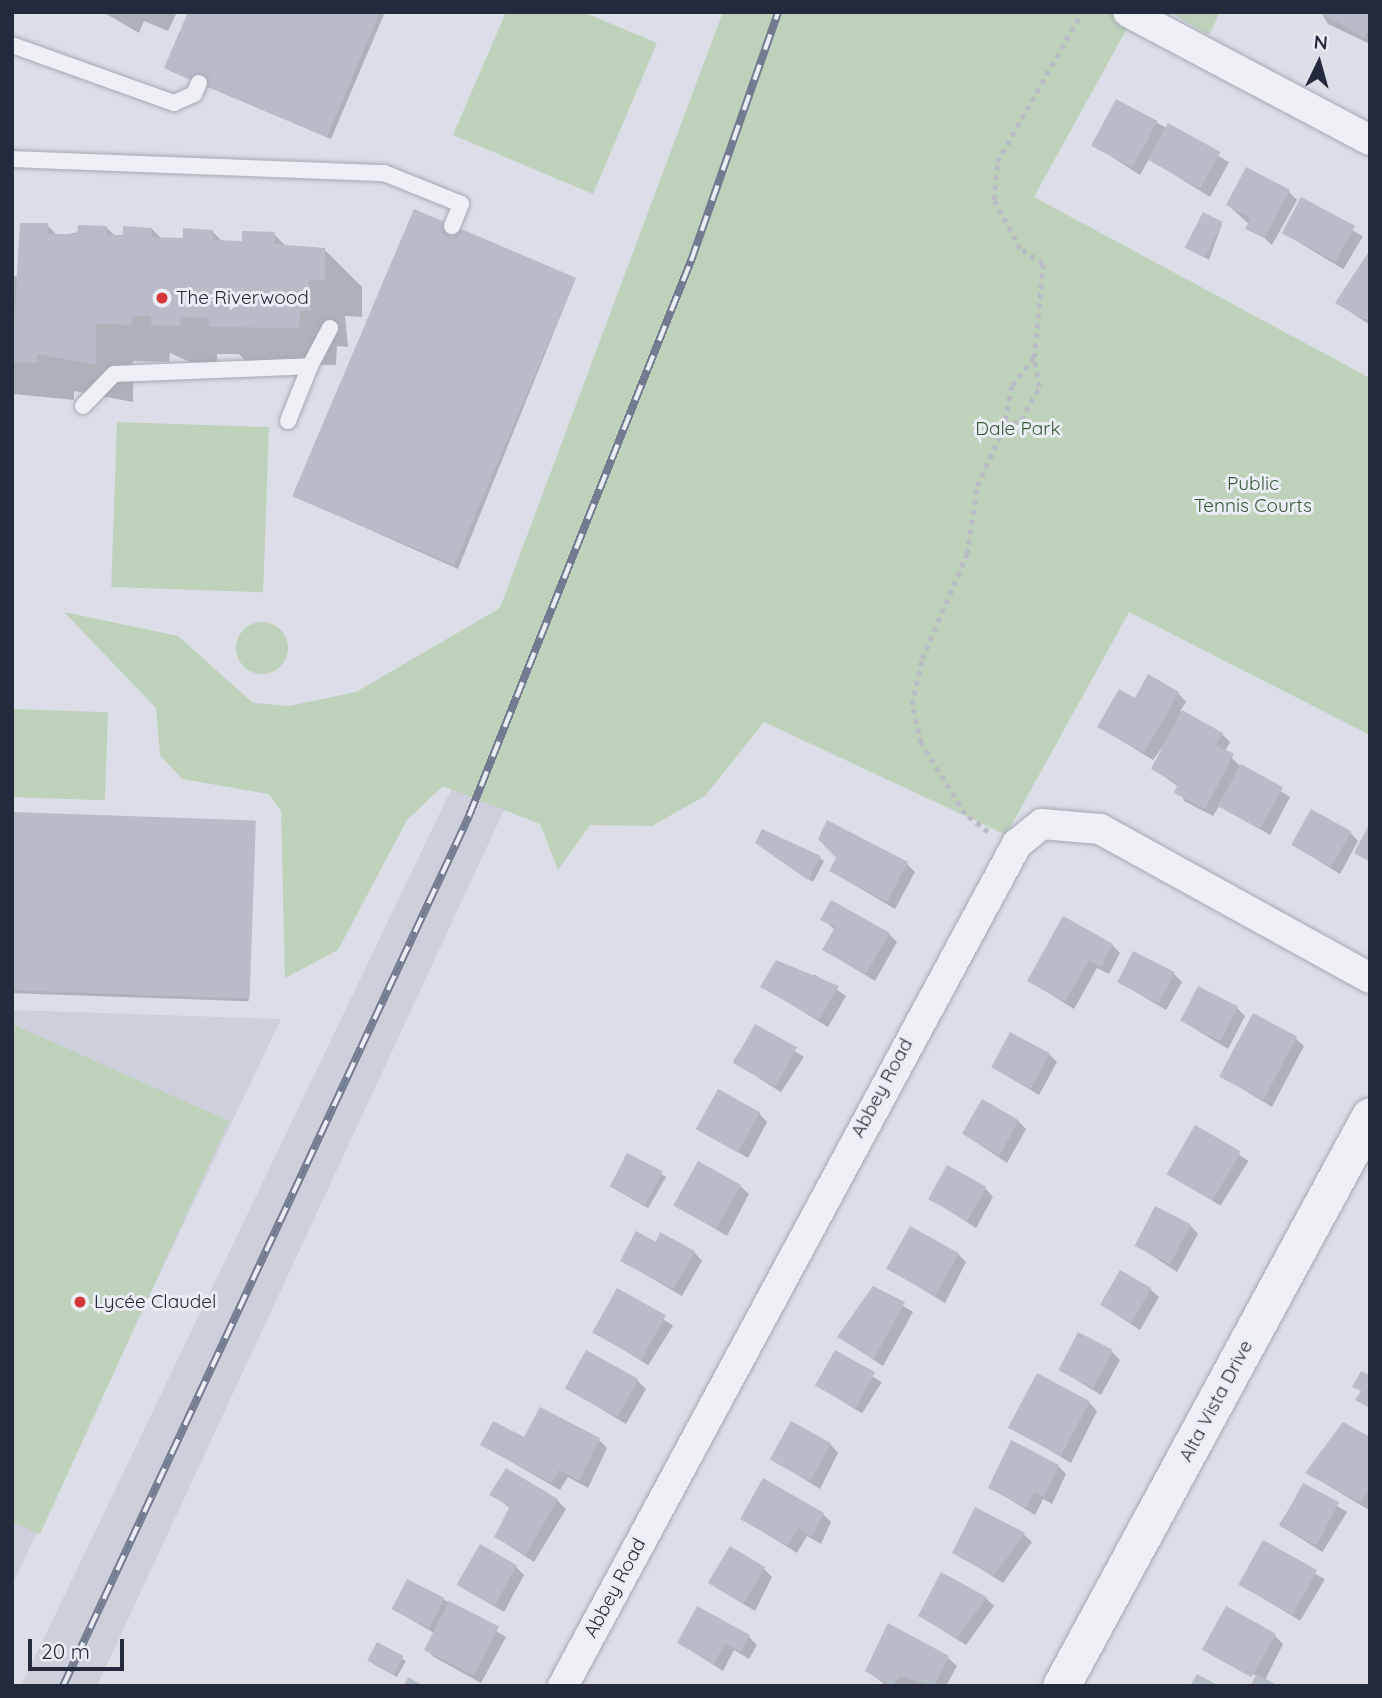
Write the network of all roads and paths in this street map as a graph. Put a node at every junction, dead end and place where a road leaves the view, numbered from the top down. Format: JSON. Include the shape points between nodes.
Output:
{"nodes":[{"id":1,"x":1082,"y":12,"type":"edge"},
{"id":2,"x":1128,"y":12,"type":"edge"},
{"id":3,"x":12,"y":45,"type":"edge"},
{"id":4,"x":199,"y":83,"type":"dead end"},
{"id":5,"x":1370,"y":140,"type":"edge"},
{"id":6,"x":12,"y":159,"type":"edge"},
{"id":7,"x":452,"y":226,"type":"dead end"},
{"id":8,"x":330,"y":328,"type":"dead end"},
{"id":9,"x":1034,"y":358,"type":"junction"},
{"id":10,"x":310,"y":366,"type":"junction"},
{"id":11,"x":83,"y":406,"type":"dead end"},
{"id":12,"x":288,"y":421,"type":"dead end"},
{"id":13,"x":1004,"y":427,"type":"junction"},
{"id":14,"x":1017,"y":844,"type":"junction"},
{"id":15,"x":1370,"y":978,"type":"edge"},
{"id":16,"x":1370,"y":1116,"type":"edge"},
{"id":17,"x":563,"y":1686,"type":"edge"},
{"id":18,"x":1061,"y":1686,"type":"edge"}],
"edges":[{"from":1,"to":9,"type":"path","via":[[997,162],[993,200],[1020,249],[1043,264]]},
{"from":2,"to":5,"type":"street"},
{"from":3,"to":4,"type":"lane","via":[[174,103],[194,94]]},
{"from":6,"to":7,"type":"lane","via":[[384,173],[461,204]]},
{"from":8,"to":10,"type":"lane"},
{"from":9,"to":13,"type":"path","via":[[1012,386]]},
{"from":9,"to":13,"type":"path","via":[[1039,387],[1034,404]]},
{"from":10,"to":11,"type":"lane","via":[[114,374]]},
{"from":10,"to":12,"type":"lane"},
{"from":13,"to":14,"type":"path","via":[[977,486],[967,554],[922,659],[912,705],[921,743],[965,814],[994,837]]},
{"from":14,"to":15,"type":"street","name":"Abbey Road","via":[[1042,824],[1100,829]]},
{"from":14,"to":17,"type":"street","name":"Abbey Road"},
{"from":16,"to":18,"type":"street","name":"Alta Vista Drive"}]}
